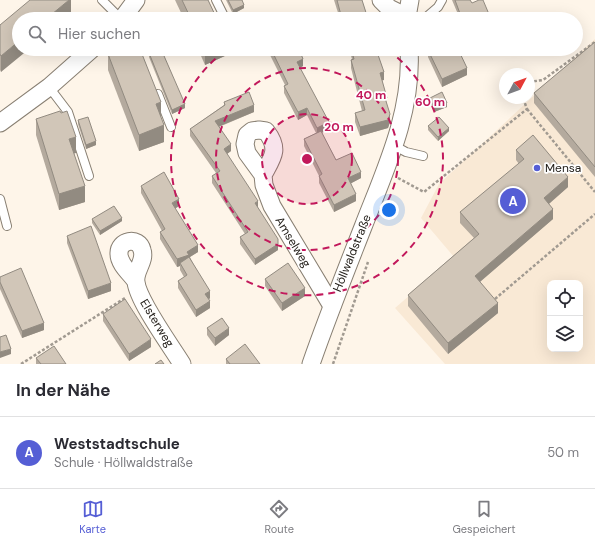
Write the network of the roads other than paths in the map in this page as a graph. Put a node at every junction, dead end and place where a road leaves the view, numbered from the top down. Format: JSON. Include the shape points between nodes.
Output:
{"nodes":[{"id":1,"x":102,"y":0,"type":"edge"},
{"id":2,"x":136,"y":0,"type":"edge"},
{"id":3,"x":216,"y":0,"type":"edge"},
{"id":4,"x":381,"y":0,"type":"edge"},
{"id":5,"x":410,"y":0,"type":"edge"},
{"id":6,"x":442,"y":0,"type":"edge"},
{"id":7,"x":114,"y":12,"type":"edge"},
{"id":8,"x":127,"y":12,"type":"edge"},
{"id":9,"x":222,"y":12,"type":"edge"},
{"id":10,"x":396,"y":12,"type":"edge"},
{"id":11,"x":408,"y":12,"type":"edge"},
{"id":12,"x":432,"y":12,"type":"edge"},
{"id":13,"x":84,"y":56,"type":"edge"},
{"id":14,"x":409,"y":56,"type":"edge"},
{"id":15,"x":155,"y":86,"type":"edge"},
{"id":16,"x":49,"y":87,"type":"junction"},
{"id":17,"x":2,"y":117,"type":"edge"},
{"id":18,"x":171,"y":127,"type":"dead end"},
{"id":19,"x":395,"y":146,"type":"junction"},
{"id":20,"x":423,"y":156,"type":"dead end"},
{"id":21,"x":263,"y":175,"type":"dead end"},
{"id":22,"x":89,"y":176,"type":"dead end"},
{"id":23,"x":0,"y":199,"type":"edge"},
{"id":24,"x":7,"y":226,"type":"dead end"},
{"id":25,"x":136,"y":285,"type":"road end"},
{"id":26,"x":332,"y":306,"type":"junction"},
{"id":27,"x":182,"y":364,"type":"edge"},
{"id":28,"x":311,"y":364,"type":"edge"}],
"edges":[{"from":1,"to":7,"type":"lane"},
{"from":2,"to":8,"type":"street"},
{"from":3,"to":9,"type":"lane"},
{"from":4,"to":10,"type":"street"},
{"from":5,"to":11,"type":"street"},
{"from":6,"to":12,"type":"lane"},
{"from":13,"to":16,"type":"street"},
{"from":14,"to":19,"type":"street","name":"Höllwaldstraße","via":[[407,99]]},
{"from":15,"to":18,"type":"lane"},
{"from":16,"to":17,"type":"street"},
{"from":16,"to":22,"type":"lane","via":[[68,112]]},
{"from":19,"to":20,"type":"lane"},
{"from":19,"to":26,"type":"street","name":"Höllwaldstraße"},
{"from":21,"to":26,"type":"street","name":"Amselweg","via":[[272,206]]},
{"from":23,"to":24,"type":"lane"},
{"from":25,"to":27,"type":"street","name":"Elsterweg","via":[[146,307]]},
{"from":26,"to":28,"type":"street","name":"Höllwaldstraße"}]}
